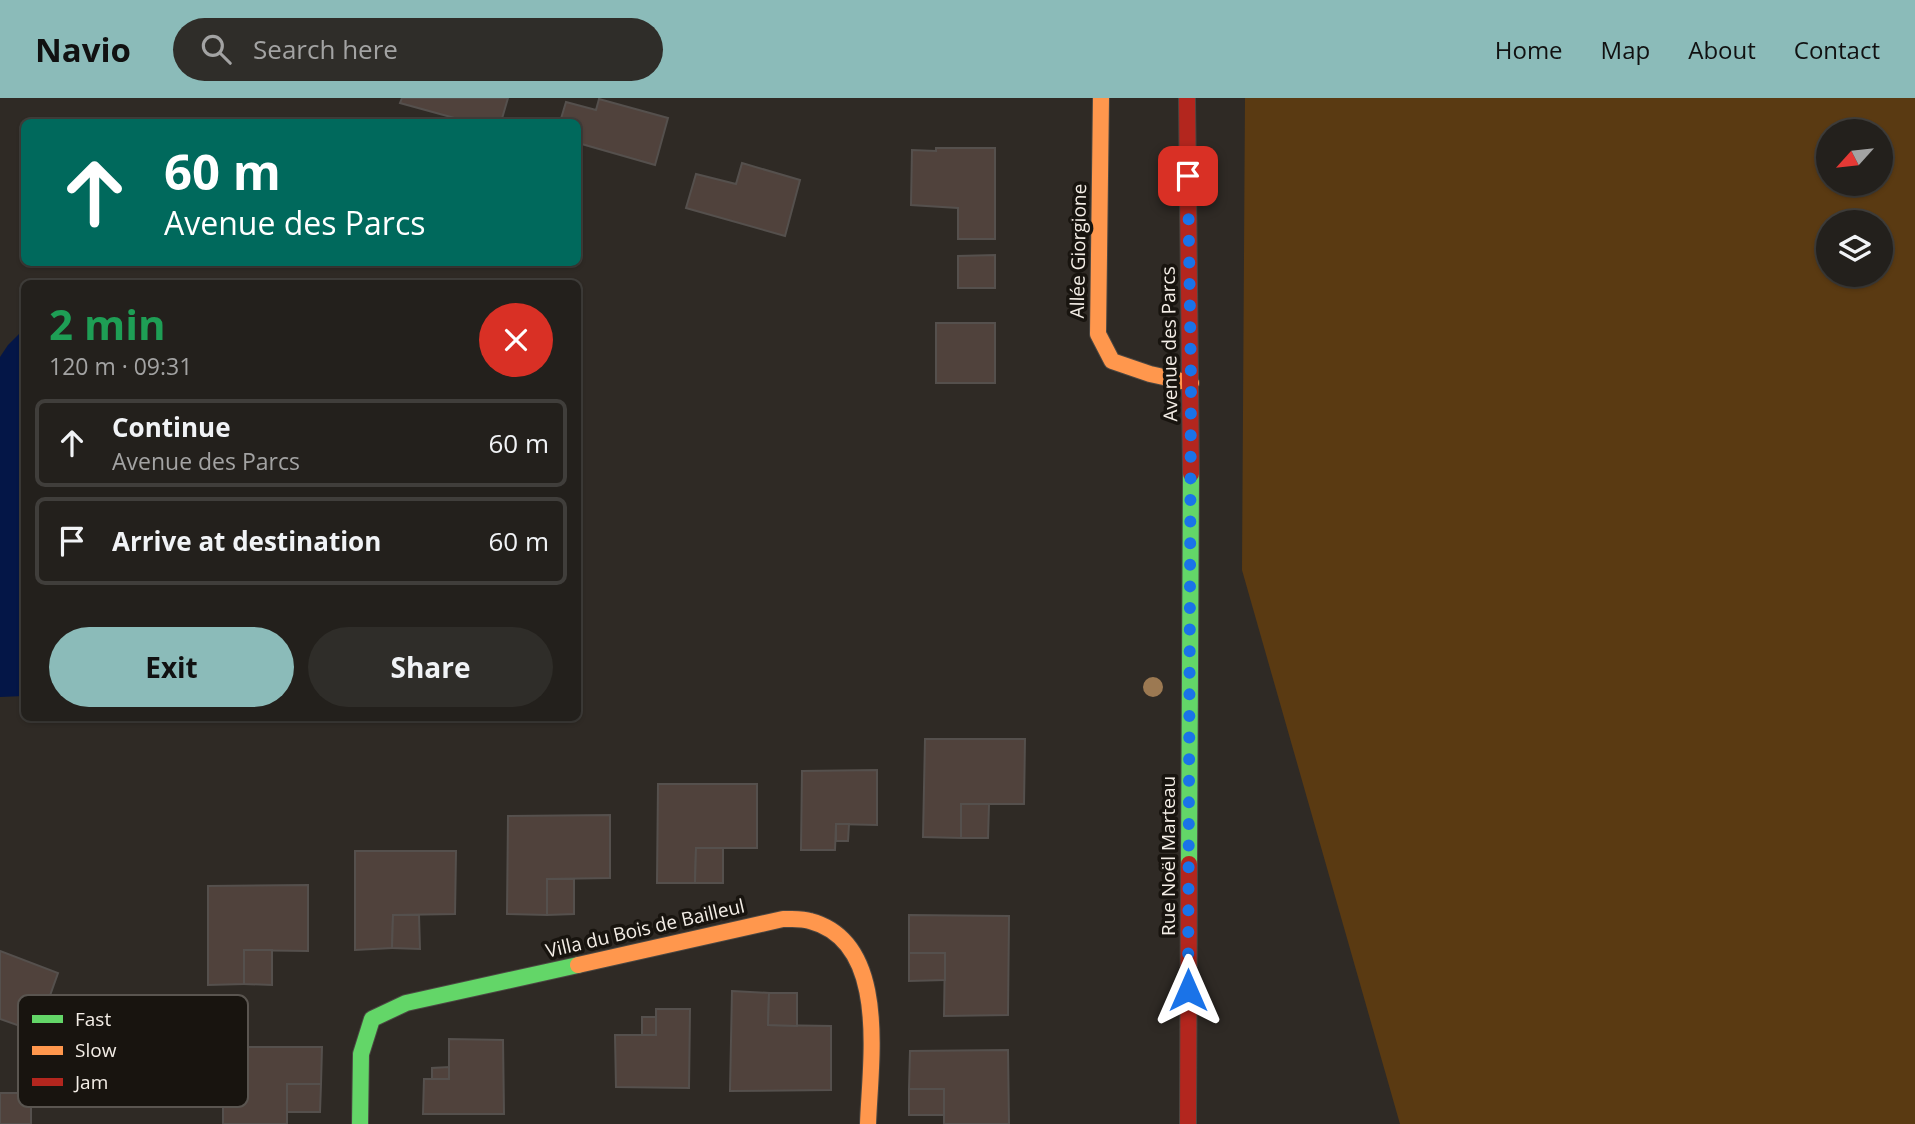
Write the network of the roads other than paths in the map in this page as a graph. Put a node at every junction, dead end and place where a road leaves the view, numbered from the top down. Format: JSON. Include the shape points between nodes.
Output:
{"nodes":[{"id":1,"x":1101,"y":98,"type":"edge"},
{"id":2,"x":1187,"y":98,"type":"edge"},
{"id":3,"x":1191,"y":383,"type":"junction"},
{"id":4,"x":1190,"y":589,"type":"joint"},
{"id":5,"x":360,"y":1124,"type":"edge"},
{"id":6,"x":868,"y":1124,"type":"edge"},
{"id":7,"x":1188,"y":1124,"type":"edge"}],
"edges":[{"from":1,"to":3,"type":"street","name":"Allée Giorgione","via":[[1098,334],[1112,361]]},
{"from":2,"to":3,"type":"street","name":"Avenue des Parcs"},
{"from":3,"to":4,"type":"street","name":"Avenue des Parcs"},
{"from":4,"to":7,"type":"street","name":"Rue Noël Marteau"},
{"from":5,"to":6,"type":"street","name":"Villa du Bois de Bailleul","via":[[361,1054],[372,1019],[406,1003],[783,919],[812,920],[835,932],[854,951],[866,978],[870,1013]]}]}
